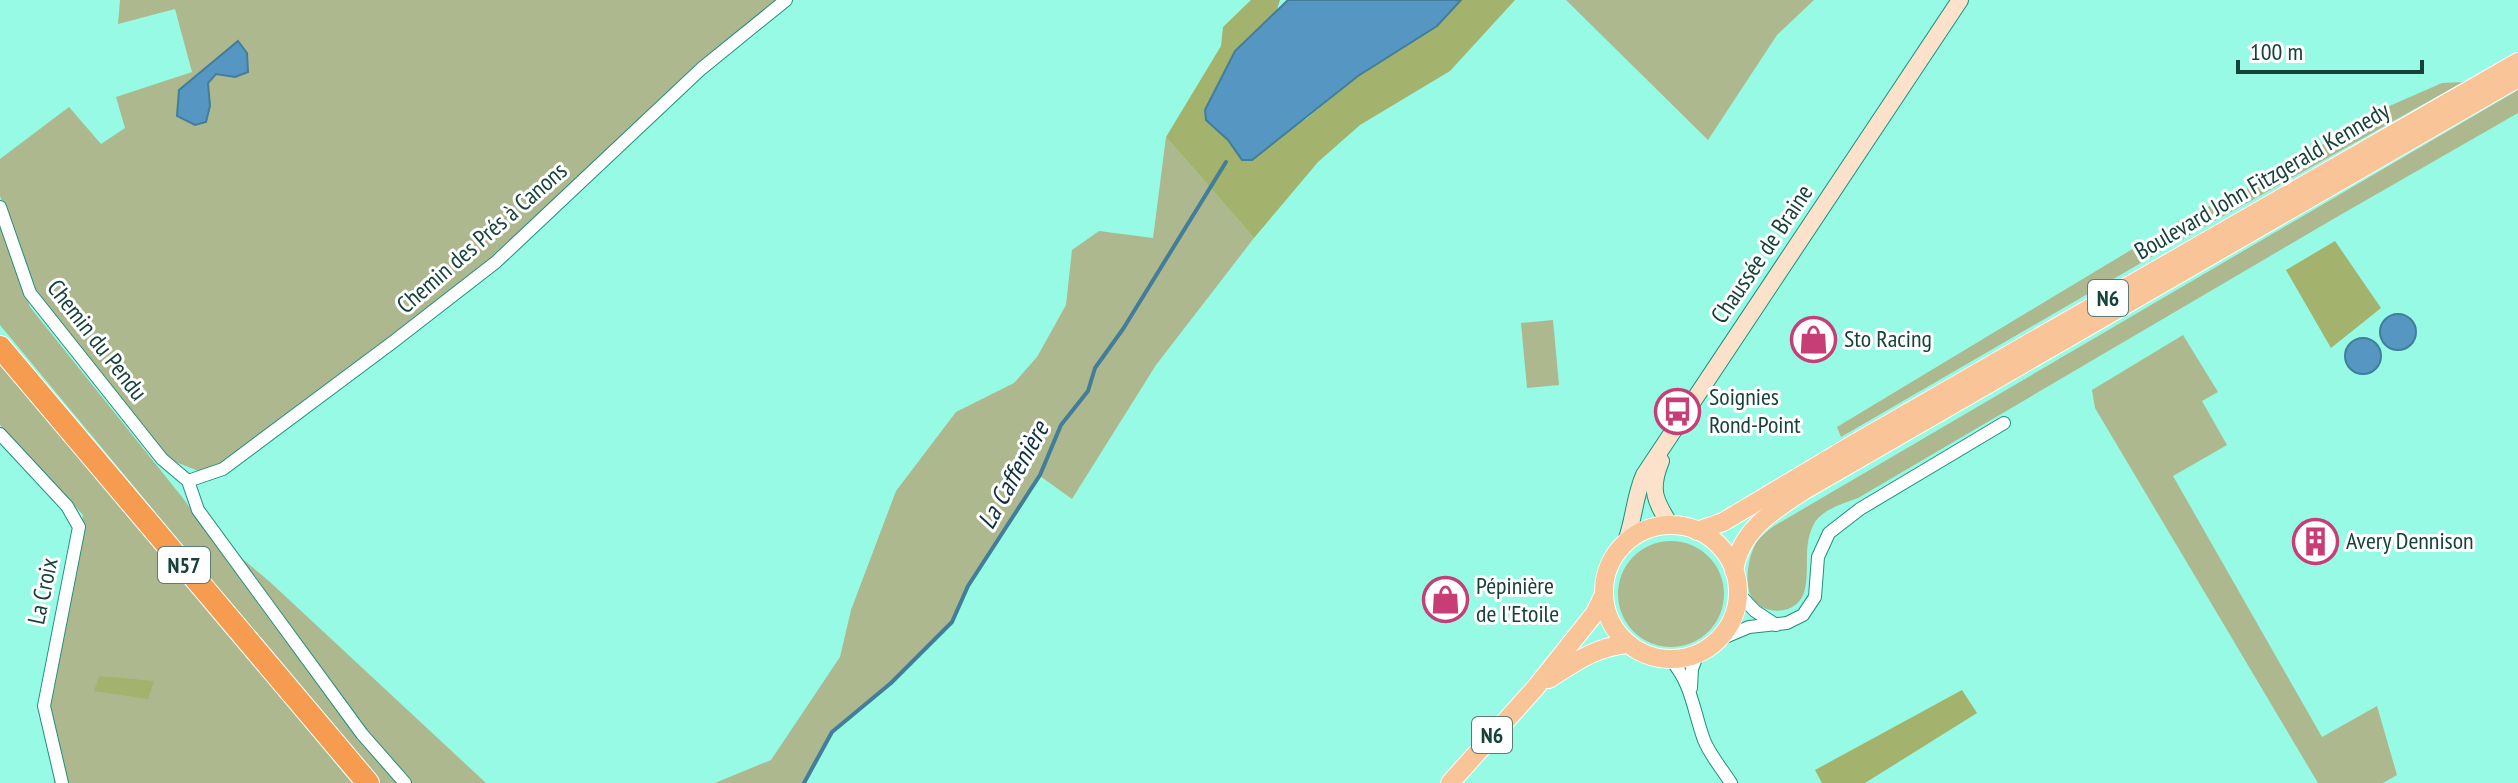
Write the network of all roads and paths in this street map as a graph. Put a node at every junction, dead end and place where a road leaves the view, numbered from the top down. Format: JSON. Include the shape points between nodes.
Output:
{"nodes":[{"id":1,"x":786,"y":0,"type":"edge"},
{"id":2,"x":1960,"y":0,"type":"edge"},
{"id":3,"x":1971,"y":0,"type":"edge"},
{"id":4,"x":2518,"y":62,"type":"edge"},
{"id":5,"x":2518,"y":78,"type":"edge"},
{"id":6,"x":0,"y":207,"type":"edge"},
{"id":7,"x":0,"y":347,"type":"edge"},
{"id":8,"x":2004,"y":423,"type":"dead end"},
{"id":9,"x":0,"y":434,"type":"edge"},
{"id":10,"x":188,"y":481,"type":"junction"},
{"id":11,"x":1671,"y":526,"type":"junction"},
{"id":12,"x":1697,"y":531,"type":"junction"},
{"id":13,"x":1625,"y":544,"type":"junction"},
{"id":14,"x":1734,"y":571,"type":"junction"},
{"id":15,"x":1737,"y":592,"type":"junction"},
{"id":16,"x":1604,"y":594,"type":"junction"},
{"id":17,"x":1776,"y":625,"type":"junction"},
{"id":18,"x":1718,"y":640,"type":"junction"},
{"id":19,"x":1629,"y":644,"type":"junction"},
{"id":20,"x":1698,"y":653,"type":"junction"},
{"id":21,"x":1670,"y":659,"type":"junction"},
{"id":22,"x":1536,"y":687,"type":"junction"},
{"id":23,"x":1691,"y":691,"type":"junction"},
{"id":24,"x":62,"y":783,"type":"edge"},
{"id":25,"x":368,"y":783,"type":"edge"},
{"id":26,"x":405,"y":783,"type":"edge"},
{"id":27,"x":1450,"y":783,"type":"edge"},
{"id":28,"x":1731,"y":783,"type":"edge"}],
"edges":[{"from":1,"to":10,"type":"street","name":"Chemin des Prés à Canons","via":[[701,69],[496,262],[223,469]]},
{"from":2,"to":13,"type":"street","name":"Chaussée de Braine","via":[[1644,475]]},
{"from":3,"to":11,"type":"street","name":"Chaussée de Braine","via":[[1663,458],[1653,488]]},
{"from":4,"to":12,"type":"main road","name":"Boulevard John Fitzgerald Kennedy","number":"N6","via":[[1723,522]]},
{"from":5,"to":14,"type":"main road","name":"Boulevard John Fitzgerald Kennedy","number":"N6","via":[[1803,491],[1753,528],[1738,549]]},
{"from":6,"to":10,"type":"street","name":"Chemin du Pendu","via":[[30,293],[162,459]]},
{"from":7,"to":25,"type":"highway","number":"N57"},
{"from":8,"to":17,"type":"street","via":[[1843,521],[1823,543],[1810,609]]},
{"from":9,"to":24,"type":"street","name":"La Croix","via":[[67,506],[79,527],[44,706]]},
{"from":10,"to":26,"type":"street","via":[[198,510],[362,734]]},
{"from":11,"to":12,"type":"main road"},
{"from":11,"to":13,"type":"main road","via":[[1647,530]]},
{"from":12,"to":14,"type":"main road","number":"N6","via":[[1716,543]]},
{"from":13,"to":16,"type":"main road","number":"N6","via":[[1610,564]]},
{"from":14,"to":15,"type":"main road","number":"N6"},
{"from":15,"to":17,"type":"street"},
{"from":15,"to":18,"type":"main road","number":"N6","via":[[1732,618]]},
{"from":16,"to":19,"type":"main road","via":[[1608,617]]},
{"from":16,"to":22,"type":"main road","number":"N6"},
{"from":17,"to":18,"type":"street","via":[[1749,627]]},
{"from":18,"to":20,"type":"main road"},
{"from":19,"to":21,"type":"main road"},
{"from":19,"to":22,"type":"main road","number":"N6","via":[[1588,653]]},
{"from":20,"to":21,"type":"main road"},
{"from":20,"to":23,"type":"street"},
{"from":21,"to":23,"type":"street"},
{"from":22,"to":27,"type":"main road","number":"N6"},
{"from":23,"to":28,"type":"street","via":[[1705,742]]}]}
